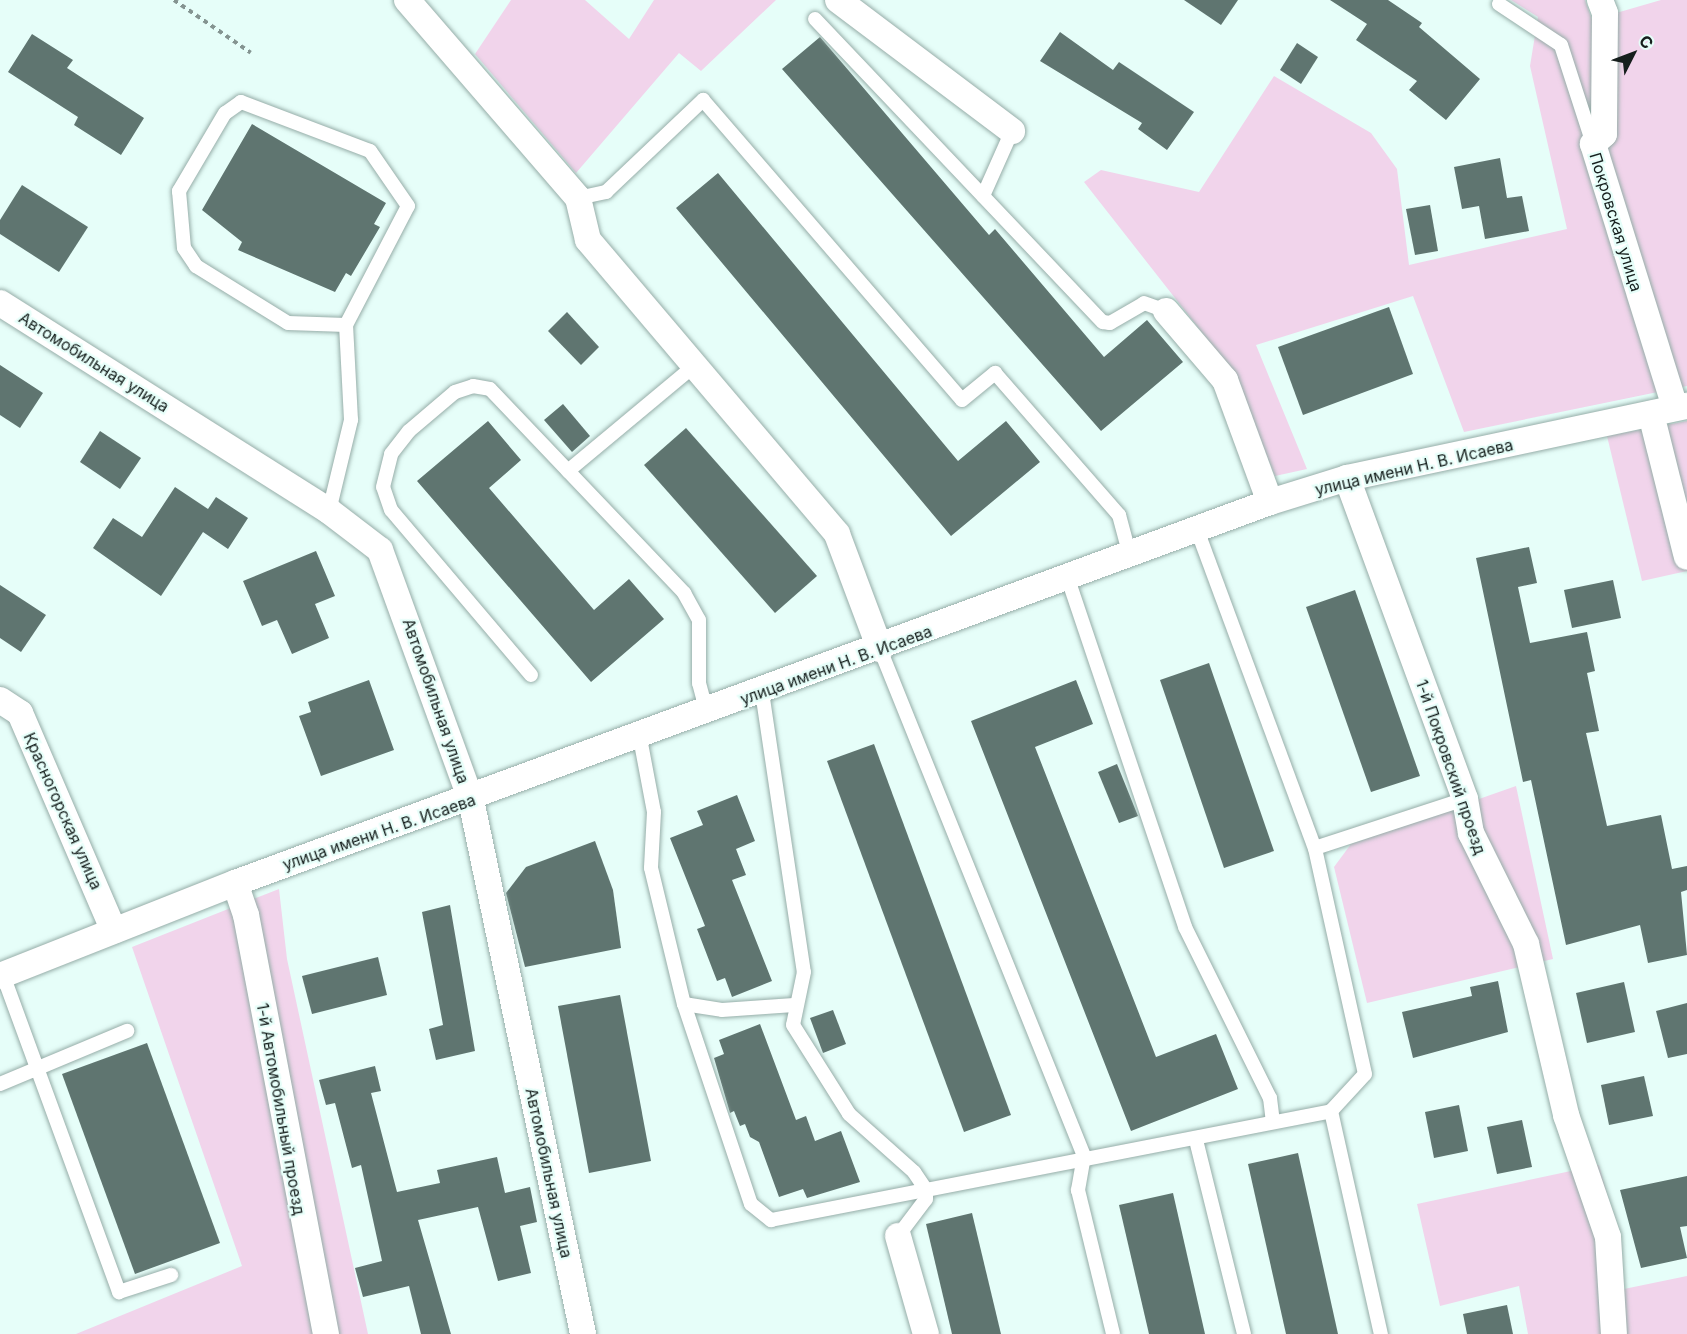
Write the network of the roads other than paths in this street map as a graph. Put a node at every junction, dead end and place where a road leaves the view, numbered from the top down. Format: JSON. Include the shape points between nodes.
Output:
{"nodes":[{"id":1,"x":407,"y":0,"type":"edge"},
{"id":2,"x":838,"y":0,"type":"edge"},
{"id":3,"x":1600,"y":0,"type":"edge"},
{"id":4,"x":1499,"y":4,"type":"dead end"},
{"id":5,"x":815,"y":19,"type":"dead end"},
{"id":6,"x":1012,"y":131,"type":"joint"},
{"id":7,"x":1593,"y":144,"type":"junction"},
{"id":8,"x":983,"y":196,"type":"junction"},
{"id":9,"x":578,"y":198,"type":"junction"},
{"id":10,"x":0,"y":303,"type":"edge"},
{"id":11,"x":1166,"y":311,"type":"joint"},
{"id":12,"x":346,"y":325,"type":"junction"},
{"id":13,"x":693,"y":367,"type":"junction"},
{"id":14,"x":1671,"y":409,"type":"edge"},
{"id":15,"x":568,"y":471,"type":"junction"},
{"id":16,"x":1347,"y":478,"type":"junction"},
{"id":17,"x":1270,"y":502,"type":"junction"},
{"id":18,"x":329,"y":511,"type":"junction"},
{"id":19,"x":1196,"y":527,"type":"junction"},
{"id":20,"x":1129,"y":552,"type":"junction"},
{"id":21,"x":1687,"y":557,"type":"edge"},
{"id":22,"x":1066,"y":576,"type":"junction"},
{"id":23,"x":880,"y":649,"type":"junction"},
{"id":24,"x":531,"y":675,"type":"dead end"},
{"id":25,"x":762,"y":692,"type":"junction"},
{"id":26,"x":0,"y":700,"type":"edge"},
{"id":27,"x":707,"y":713,"type":"junction"},
{"id":28,"x":640,"y":738,"type":"junction"},
{"id":29,"x":1465,"y":799,"type":"junction"},
{"id":30,"x":471,"y":800,"type":"junction"},
{"id":31,"x":1315,"y":848,"type":"junction"},
{"id":32,"x":235,"y":884,"type":"junction"},
{"id":33,"x":114,"y":931,"type":"junction"},
{"id":34,"x":2,"y":976,"type":"edge"},
{"id":35,"x":684,"y":1004,"type":"junction"},
{"id":36,"x":794,"y":1005,"type":"junction"},
{"id":37,"x":127,"y":1030,"type":"dead end"},
{"id":38,"x":37,"y":1072,"type":"junction"},
{"id":39,"x":0,"y":1084,"type":"edge"},
{"id":40,"x":1331,"y":1111,"type":"junction"},
{"id":41,"x":1273,"y":1121,"type":"junction"},
{"id":42,"x":1196,"y":1140,"type":"junction"},
{"id":43,"x":1084,"y":1156,"type":"junction"},
{"id":44,"x":926,"y":1190,"type":"junction"},
{"id":45,"x":898,"y":1236,"type":"joint"},
{"id":46,"x":171,"y":1275,"type":"dead end"},
{"id":47,"x":326,"y":1334,"type":"edge"},
{"id":48,"x":583,"y":1334,"type":"edge"},
{"id":49,"x":926,"y":1334,"type":"edge"},
{"id":50,"x":1113,"y":1334,"type":"edge"},
{"id":51,"x":1244,"y":1334,"type":"edge"},
{"id":52,"x":1381,"y":1334,"type":"edge"},
{"id":53,"x":1614,"y":1334,"type":"edge"}],
"edges":[{"from":1,"to":9,"type":"street"},
{"from":2,"to":6,"type":"street"},
{"from":3,"to":7,"type":"street","name":"Покровская улица","via":[[1605,13],[1604,134]]},
{"from":4,"to":7,"type":"lane","via":[[1561,45]]},
{"from":5,"to":8,"type":"lane"},
{"from":6,"to":8,"type":"lane"},
{"from":7,"to":14,"type":"street","name":"Покровская улица"},
{"from":8,"to":11,"type":"lane","via":[[1103,322],[1110,323],[1144,303]]},
{"from":9,"to":13,"type":"street","via":[[588,240]]},
{"from":9,"to":20,"type":"lane","via":[[606,192],[704,100],[963,400],[995,373],[1119,514]]},
{"from":10,"to":18,"type":"street","name":"Автомобильная улица"},
{"from":11,"to":17,"type":"street","via":[[1225,380]]},
{"from":12,"to":12,"type":"lane","via":[[288,323],[196,266],[183,248],[178,191],[225,113],[241,102],[370,151],[408,206]]},
{"from":12,"to":18,"type":"lane","via":[[351,420]]},
{"from":13,"to":15,"type":"lane"},
{"from":13,"to":23,"type":"street","via":[[837,534]]},
{"from":14,"to":16,"type":"street","name":"улица имени Н. В. Исаева"},
{"from":14,"to":21,"type":"street","name":"Покровская улица"},
{"from":15,"to":24,"type":"lane","via":[[490,389],[473,386],[455,392],[409,431],[391,454],[383,487],[391,510]]},
{"from":15,"to":27,"type":"lane","via":[[654,558],[699,620],[699,683]]},
{"from":16,"to":17,"type":"street","name":"улица имени Н. В. Исаева"},
{"from":16,"to":29,"type":"street","name":"1-й Покровский проезд"},
{"from":17,"to":19,"type":"street","name":"улица имени Н. В. Исаева"},
{"from":18,"to":30,"type":"street","name":"Автомобильная улица","via":[[380,550],[392,573]]},
{"from":19,"to":20,"type":"street","name":"улица имени Н. В. Исаева"},
{"from":19,"to":31,"type":"lane"},
{"from":20,"to":22,"type":"street","name":"улица имени Н. В. Исаева"},
{"from":22,"to":23,"type":"street","name":"улица имени Н. В. Исаева"},
{"from":22,"to":41,"type":"lane","via":[[1185,927],[1270,1098]]},
{"from":23,"to":25,"type":"street","name":"улица имени Н. В. Исаева"},
{"from":23,"to":43,"type":"lane"},
{"from":25,"to":27,"type":"street","name":"улица имени Н. В. Исаева"},
{"from":25,"to":36,"type":"lane","via":[[804,972]]},
{"from":26,"to":33,"type":"street","name":"Красногорская улица","via":[[20,713]]},
{"from":27,"to":28,"type":"street","name":"улица имени Н. В. Исаева"},
{"from":28,"to":30,"type":"street","name":"улица имени Н. В. Исаева"},
{"from":28,"to":35,"type":"lane","via":[[654,812],[651,868]]},
{"from":29,"to":31,"type":"lane"},
{"from":29,"to":53,"type":"street","name":"1-й Покровский проезд","via":[[1471,833],[1526,944],[1566,1115],[1608,1237]]},
{"from":30,"to":32,"type":"street","name":"улица имени Н. В. Исаева"},
{"from":30,"to":48,"type":"street","name":"Автомобильная улица"},
{"from":31,"to":40,"type":"lane","via":[[1365,1074]]},
{"from":32,"to":33,"type":"street","name":"улица имени Н. В. Исаева"},
{"from":32,"to":47,"type":"street","name":"1-й Автомобильный проезд","via":[[246,915]]},
{"from":33,"to":34,"type":"street","name":"улица имени Н. В. Исаева"},
{"from":34,"to":38,"type":"lane"},
{"from":35,"to":36,"type":"lane","via":[[722,1010]]},
{"from":35,"to":44,"type":"lane","via":[[751,1204],[771,1220]]},
{"from":36,"to":44,"type":"lane","via":[[793,1025],[813,1063],[849,1113],[914,1172]]},
{"from":37,"to":38,"type":"lane"},
{"from":38,"to":39,"type":"lane"},
{"from":38,"to":46,"type":"lane","via":[[119,1292]]},
{"from":40,"to":41,"type":"lane"},
{"from":40,"to":52,"type":"lane"},
{"from":41,"to":42,"type":"lane"},
{"from":42,"to":43,"type":"lane","via":[[1111,1157]]},
{"from":42,"to":51,"type":"lane"},
{"from":43,"to":44,"type":"lane"},
{"from":43,"to":50,"type":"lane","via":[[1078,1190]]},
{"from":44,"to":45,"type":"lane","via":[[926,1199]]},
{"from":45,"to":49,"type":"street"}]}
